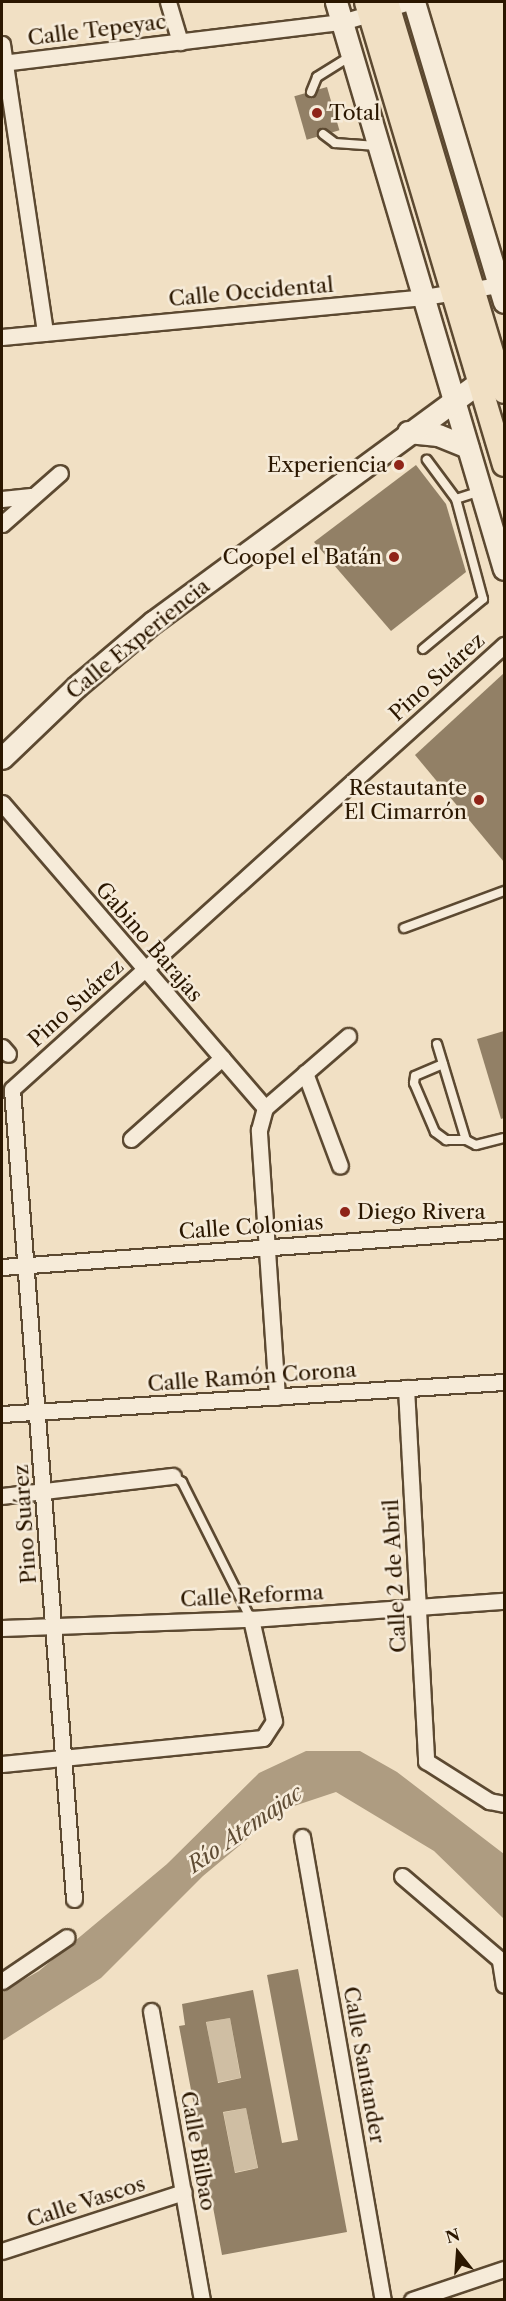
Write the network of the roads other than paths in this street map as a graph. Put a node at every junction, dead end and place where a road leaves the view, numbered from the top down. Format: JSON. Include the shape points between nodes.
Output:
{"nodes":[{"id":1,"x":168,"y":2,"type":"edge"},
{"id":2,"x":336,"y":2,"type":"edge"},
{"id":3,"x":414,"y":2,"type":"edge"},
{"id":4,"x":384,"y":5,"type":"edge"},
{"id":5,"x":342,"y":22,"type":"junction"},
{"id":6,"x":180,"y":42,"type":"junction"},
{"id":7,"x":2,"y":44,"type":"edge"},
{"id":8,"x":352,"y":55,"type":"junction"},
{"id":9,"x":3,"y":63,"type":"edge"},
{"id":10,"x":311,"y":92,"type":"dead end"},
{"id":11,"x":322,"y":134,"type":"dead end"},
{"id":12,"x":8,"y":136,"type":"edge"},
{"id":13,"x":379,"y":146,"type":"junction"},
{"id":14,"x":463,"y":290,"type":"junction"},
{"id":15,"x":503,"y":290,"type":"edge"},
{"id":16,"x":424,"y":297,"type":"junction"},
{"id":17,"x":45,"y":333,"type":"junction"},
{"id":18,"x":2,"y":337,"type":"edge"},
{"id":19,"x":494,"y":372,"type":"edge"},
{"id":20,"x":504,"y":392,"type":"edge"},
{"id":21,"x":454,"y":398,"type":"junction"},
{"id":22,"x":408,"y":432,"type":"junction"},
{"id":23,"x":468,"y":447,"type":"junction"},
{"id":24,"x":427,"y":460,"type":"dead end"},
{"id":25,"x":504,"y":465,"type":"edge"},
{"id":26,"x":60,"y":473,"type":"dead end"},
{"id":27,"x":481,"y":491,"type":"junction"},
{"id":28,"x":32,"y":496,"type":"junction"},
{"id":29,"x":2,"y":499,"type":"edge"},
{"id":30,"x":456,"y":499,"type":"junction"},
{"id":31,"x":2,"y":524,"type":"edge"},
{"id":32,"x":504,"y":569,"type":"edge"},
{"id":33,"x":504,"y":645,"type":"edge"},
{"id":34,"x":423,"y":649,"type":"dead end"},
{"id":35,"x":2,"y":758,"type":"edge"},
{"id":36,"x":2,"y":803,"type":"edge"},
{"id":37,"x":504,"y":891,"type":"edge"},
{"id":38,"x":404,"y":928,"type":"dead end"},
{"id":39,"x":145,"y":969,"type":"junction"},
{"id":40,"x":348,"y":1036,"type":"dead end"},
{"id":41,"x":437,"y":1044,"type":"dead end"},
{"id":42,"x":222,"y":1058,"type":"junction"},
{"id":43,"x":443,"y":1064,"type":"junction"},
{"id":44,"x":305,"y":1072,"type":"junction"},
{"id":45,"x":265,"y":1108,"type":"junction"},
{"id":46,"x":131,"y":1138,"type":"dead end"},
{"id":47,"x":504,"y":1138,"type":"edge"},
{"id":48,"x":466,"y":1140,"type":"junction"},
{"id":49,"x":340,"y":1166,"type":"dead end"},
{"id":50,"x":504,"y":1230,"type":"edge"},
{"id":51,"x":267,"y":1247,"type":"junction"},
{"id":52,"x":26,"y":1265,"type":"junction"},
{"id":53,"x":2,"y":1267,"type":"edge"},
{"id":54,"x":504,"y":1382,"type":"edge"},
{"id":55,"x":406,"y":1388,"type":"junction"},
{"id":56,"x":277,"y":1397,"type":"junction"},
{"id":57,"x":37,"y":1412,"type":"junction"},
{"id":58,"x":2,"y":1414,"type":"edge"},
{"id":59,"x":173,"y":1476,"type":"joint"},
{"id":60,"x":43,"y":1491,"type":"junction"},
{"id":61,"x":2,"y":1496,"type":"edge"},
{"id":62,"x":504,"y":1601,"type":"edge"},
{"id":63,"x":418,"y":1607,"type":"junction"},
{"id":64,"x":251,"y":1619,"type":"junction"},
{"id":65,"x":54,"y":1626,"type":"junction"},
{"id":66,"x":2,"y":1628,"type":"edge"},
{"id":67,"x":64,"y":1760,"type":"junction"},
{"id":68,"x":2,"y":1764,"type":"edge"},
{"id":69,"x":504,"y":1804,"type":"edge"},
{"id":70,"x":303,"y":1837,"type":"dead end"},
{"id":71,"x":402,"y":1876,"type":"dead end"},
{"id":72,"x":74,"y":1899,"type":"dead end"},
{"id":73,"x":67,"y":1937,"type":"dead end"},
{"id":74,"x":502,"y":1962,"type":"edge"},
{"id":75,"x":2,"y":1981,"type":"edge"},
{"id":76,"x":504,"y":1985,"type":"edge"},
{"id":77,"x":151,"y":2011,"type":"dead end"},
{"id":78,"x":184,"y":2192,"type":"junction"},
{"id":79,"x":2,"y":2251,"type":"edge"},
{"id":80,"x":504,"y":2269,"type":"edge"},
{"id":81,"x":202,"y":2300,"type":"edge"},
{"id":82,"x":384,"y":2300,"type":"edge"},
{"id":83,"x":412,"y":2300,"type":"edge"}],
"edges":[{"from":1,"to":6,"type":"street"},
{"from":2,"to":5,"type":"street"},
{"from":3,"to":15,"type":"street"},
{"from":4,"to":5,"type":"street","name":"Calle Tepeyac"},
{"from":4,"to":14,"type":"main road"},
{"from":5,"to":6,"type":"street","name":"Calle Tepeyac"},
{"from":5,"to":8,"type":"street"},
{"from":6,"to":9,"type":"street","name":"Calle Tepeyac"},
{"from":7,"to":9,"type":"street"},
{"from":8,"to":10,"type":"lane","via":[[317,76]]},
{"from":8,"to":13,"type":"street"},
{"from":9,"to":12,"type":"street"},
{"from":11,"to":13,"type":"lane","via":[[335,143]]},
{"from":12,"to":17,"type":"street"},
{"from":13,"to":16,"type":"street"},
{"from":14,"to":15,"type":"street","name":"Calle Occidental"},
{"from":14,"to":16,"type":"street","name":"Calle Occidental"},
{"from":14,"to":19,"type":"main road"},
{"from":16,"to":17,"type":"street","name":"Calle Occidental"},
{"from":16,"to":21,"type":"street"},
{"from":17,"to":18,"type":"street","name":"Calle Occidental"},
{"from":19,"to":20,"type":"main road"},
{"from":19,"to":21,"type":"street","name":"Calle Experiencia"},
{"from":19,"to":25,"type":"main road"},
{"from":21,"to":22,"type":"street","name":"Calle Experiencia"},
{"from":21,"to":23,"type":"street"},
{"from":22,"to":23,"type":"street","via":[[438,435]]},
{"from":22,"to":35,"type":"street","name":"Calle Experiencia","via":[[153,622],[76,687]]},
{"from":23,"to":27,"type":"street"},
{"from":24,"to":30,"type":"lane"},
{"from":26,"to":28,"type":"street"},
{"from":27,"to":30,"type":"lane"},
{"from":27,"to":32,"type":"street"},
{"from":28,"to":29,"type":"street"},
{"from":28,"to":31,"type":"street"},
{"from":30,"to":34,"type":"lane","via":[[483,599]]},
{"from":33,"to":39,"type":"street","name":"Pino Suárez"},
{"from":36,"to":39,"type":"street","name":"Gabino Barajas"},
{"from":37,"to":38,"type":"lane"},
{"from":39,"to":42,"type":"street","name":"Gabino Barajas"},
{"from":39,"to":52,"type":"street","name":"Pino Suárez","via":[[12,1089]]},
{"from":40,"to":44,"type":"street"},
{"from":41,"to":43,"type":"lane"},
{"from":42,"to":45,"type":"street","name":"Gabino Barajas"},
{"from":42,"to":46,"type":"street"},
{"from":43,"to":48,"type":"lane"},
{"from":43,"to":48,"type":"lane","via":[[416,1076],[414,1083],[435,1132],[447,1140]]},
{"from":44,"to":45,"type":"street"},
{"from":44,"to":49,"type":"street"},
{"from":45,"to":51,"type":"street","via":[[260,1130]]},
{"from":47,"to":48,"type":"lane","via":[[476,1145]]},
{"from":50,"to":51,"type":"street","name":"Calle Colonias"},
{"from":51,"to":52,"type":"street","name":"Calle Colonias"},
{"from":51,"to":56,"type":"street"},
{"from":52,"to":53,"type":"street","name":"Calle Colonias"},
{"from":52,"to":57,"type":"street","name":"Pino Suárez"},
{"from":54,"to":55,"type":"street","name":"Calle Ramón Corona"},
{"from":55,"to":56,"type":"street","name":"Calle Ramón Corona"},
{"from":55,"to":63,"type":"street","name":"Calle 2 de Abril"},
{"from":56,"to":57,"type":"street","name":"Calle Ramón Corona"},
{"from":57,"to":58,"type":"street","name":"Calle Ramón Corona"},
{"from":57,"to":60,"type":"street","name":"Pino Suárez"},
{"from":59,"to":60,"type":"street"},
{"from":59,"to":64,"type":"lane","via":[[182,1482]]},
{"from":60,"to":61,"type":"street"},
{"from":60,"to":65,"type":"street","name":"Pino Suárez"},
{"from":62,"to":63,"type":"street","name":"Calle Reforma"},
{"from":63,"to":64,"type":"street","name":"Calle Reforma"},
{"from":63,"to":69,"type":"street","name":"Calle 2 de Abril","via":[[426,1761],[489,1801]]},
{"from":64,"to":65,"type":"street","name":"Calle Reforma"},
{"from":64,"to":67,"type":"street","via":[[274,1721],[263,1738]]},
{"from":65,"to":66,"type":"street","name":"Calle Reforma"},
{"from":65,"to":67,"type":"street","name":"Pino Suárez"},
{"from":67,"to":68,"type":"street"},
{"from":67,"to":72,"type":"street","name":"Pino Suárez"},
{"from":70,"to":82,"type":"street","name":"Calle Santander"},
{"from":71,"to":74,"type":"street"},
{"from":73,"to":75,"type":"street"},
{"from":74,"to":76,"type":"street"},
{"from":77,"to":78,"type":"street","name":"Calle Bilbao"},
{"from":78,"to":79,"type":"street","name":"Calle Vascos"},
{"from":78,"to":81,"type":"street","name":"Calle Bilbao"},
{"from":80,"to":83,"type":"street"}]}
